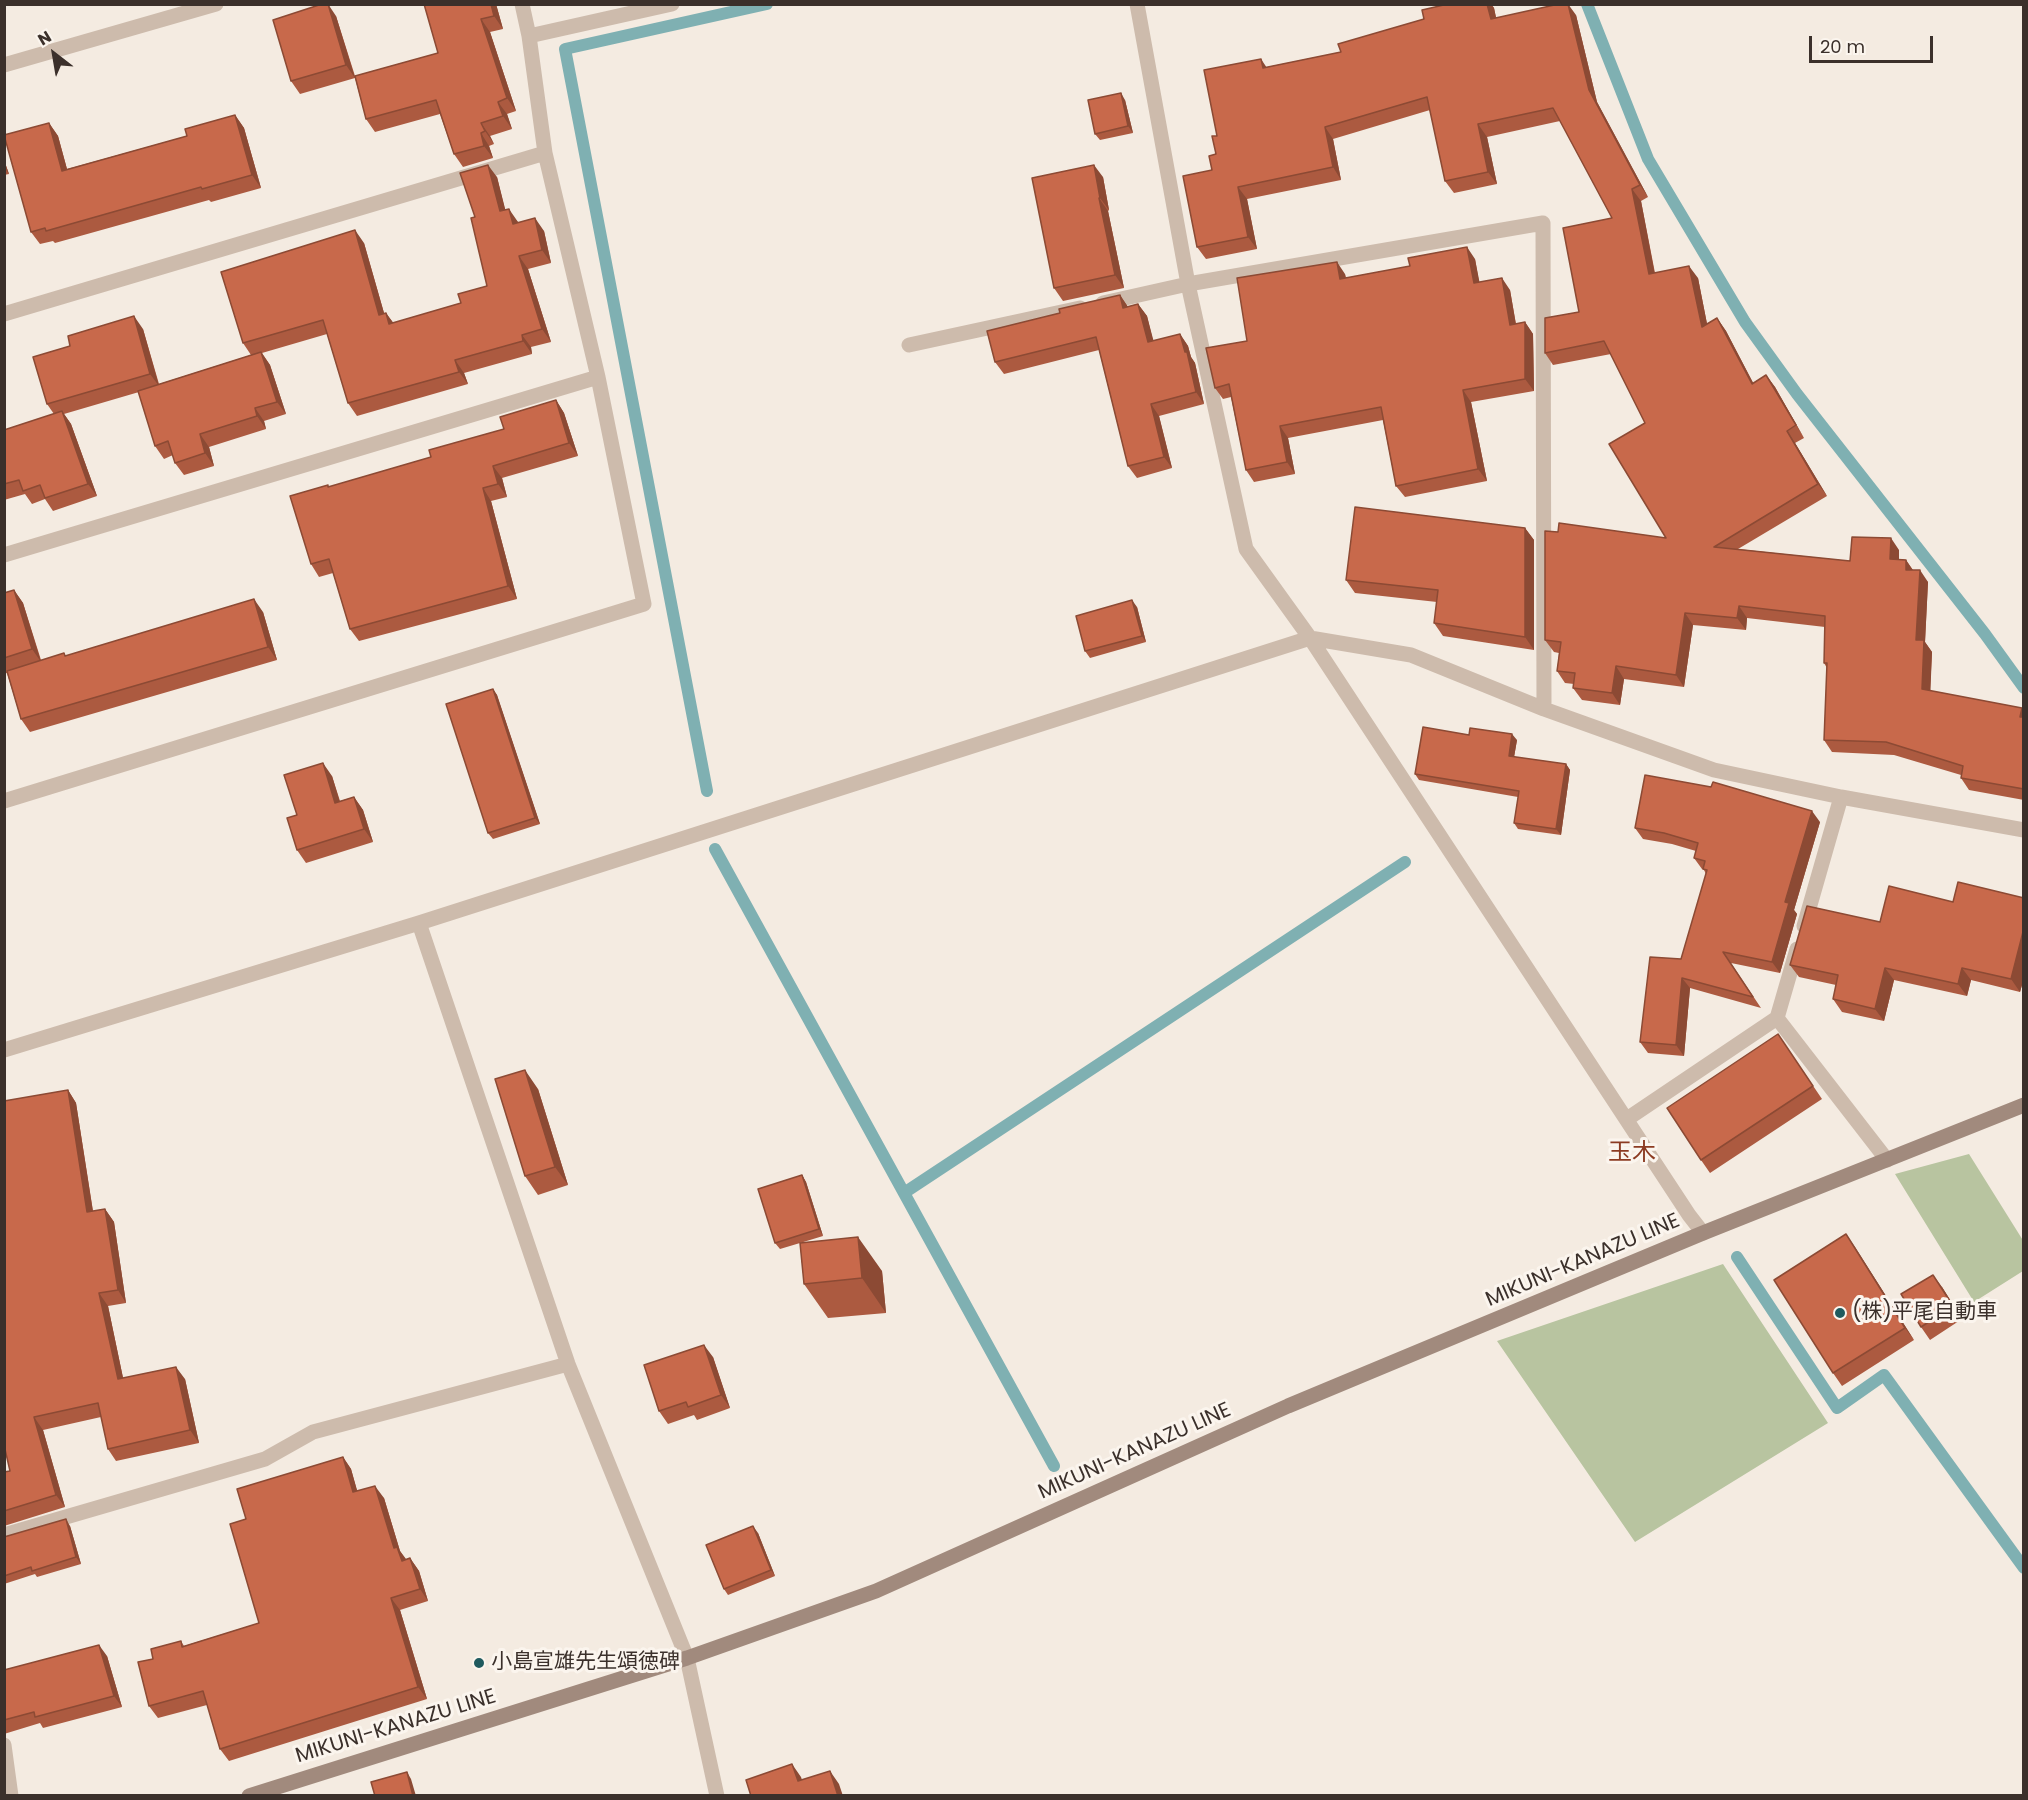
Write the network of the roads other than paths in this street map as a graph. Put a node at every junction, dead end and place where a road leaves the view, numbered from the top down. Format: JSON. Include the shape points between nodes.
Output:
{"nodes":[{"id":1,"x":216,"y":4,"type":"edge"},
{"id":2,"x":522,"y":4,"type":"edge"},
{"id":3,"x":672,"y":4,"type":"edge"},
{"id":4,"x":1137,"y":4,"type":"edge"},
{"id":5,"x":529,"y":36,"type":"junction"},
{"id":6,"x":4,"y":65,"type":"edge"},
{"id":7,"x":545,"y":153,"type":"junction"},
{"id":8,"x":1188,"y":284,"type":"junction"},
{"id":9,"x":4,"y":314,"type":"edge"},
{"id":10,"x":909,"y":345,"type":"dead end"},
{"id":11,"x":598,"y":377,"type":"junction"},
{"id":12,"x":4,"y":555,"type":"edge"},
{"id":13,"x":1310,"y":638,"type":"junction"},
{"id":14,"x":1544,"y":709,"type":"junction"},
{"id":15,"x":1841,"y":797,"type":"junction"},
{"id":16,"x":4,"y":801,"type":"edge"},
{"id":17,"x":2024,"y":830,"type":"edge"},
{"id":18,"x":419,"y":923,"type":"junction"},
{"id":19,"x":1777,"y":1018,"type":"junction"},
{"id":20,"x":4,"y":1050,"type":"edge"},
{"id":21,"x":2024,"y":1105,"type":"edge"},
{"id":22,"x":1627,"y":1119,"type":"junction"},
{"id":23,"x":1887,"y":1160,"type":"junction"},
{"id":24,"x":1703,"y":1233,"type":"junction"},
{"id":25,"x":568,"y":1364,"type":"junction"},
{"id":26,"x":4,"y":1535,"type":"edge"},
{"id":27,"x":687,"y":1658,"type":"junction"},
{"id":28,"x":4,"y":1745,"type":"edge"},
{"id":29,"x":11,"y":1796,"type":"edge"},
{"id":30,"x":249,"y":1796,"type":"edge"},
{"id":31,"x":717,"y":1796,"type":"edge"}],
"edges":[{"from":1,"to":6,"type":"street"},
{"from":2,"to":5,"type":"street"},
{"from":3,"to":5,"type":"street"},
{"from":4,"to":8,"type":"street"},
{"from":5,"to":7,"type":"street"},
{"from":7,"to":9,"type":"street"},
{"from":7,"to":11,"type":"street"},
{"from":8,"to":10,"type":"street"},
{"from":8,"to":13,"type":"street","via":[[1246,549]]},
{"from":8,"to":14,"type":"street","via":[[1543,223]]},
{"from":11,"to":12,"type":"street"},
{"from":11,"to":16,"type":"street","via":[[644,604]]},
{"from":13,"to":14,"type":"street","via":[[1411,655]]},
{"from":13,"to":18,"type":"street"},
{"from":13,"to":22,"type":"street"},
{"from":14,"to":15,"type":"street","via":[[1714,770]]},
{"from":15,"to":17,"type":"street"},
{"from":15,"to":19,"type":"street"},
{"from":18,"to":20,"type":"street"},
{"from":18,"to":25,"type":"street"},
{"from":19,"to":22,"type":"street"},
{"from":19,"to":23,"type":"street"},
{"from":21,"to":23,"type":"main road","name":"MIKUNI-KANAZU LINE"},
{"from":22,"to":24,"type":"street"},
{"from":23,"to":24,"type":"main road","name":"MIKUNI-KANAZU LINE"},
{"from":24,"to":27,"type":"main road","name":"MIKUNI-KANAZU LINE","via":[[1288,1406],[876,1591]]},
{"from":25,"to":26,"type":"street","via":[[313,1432],[265,1459]]},
{"from":25,"to":27,"type":"street"},
{"from":27,"to":30,"type":"main road","name":"MIKUNI-KANAZU LINE"},
{"from":27,"to":31,"type":"street"},
{"from":28,"to":29,"type":"street"}]}
